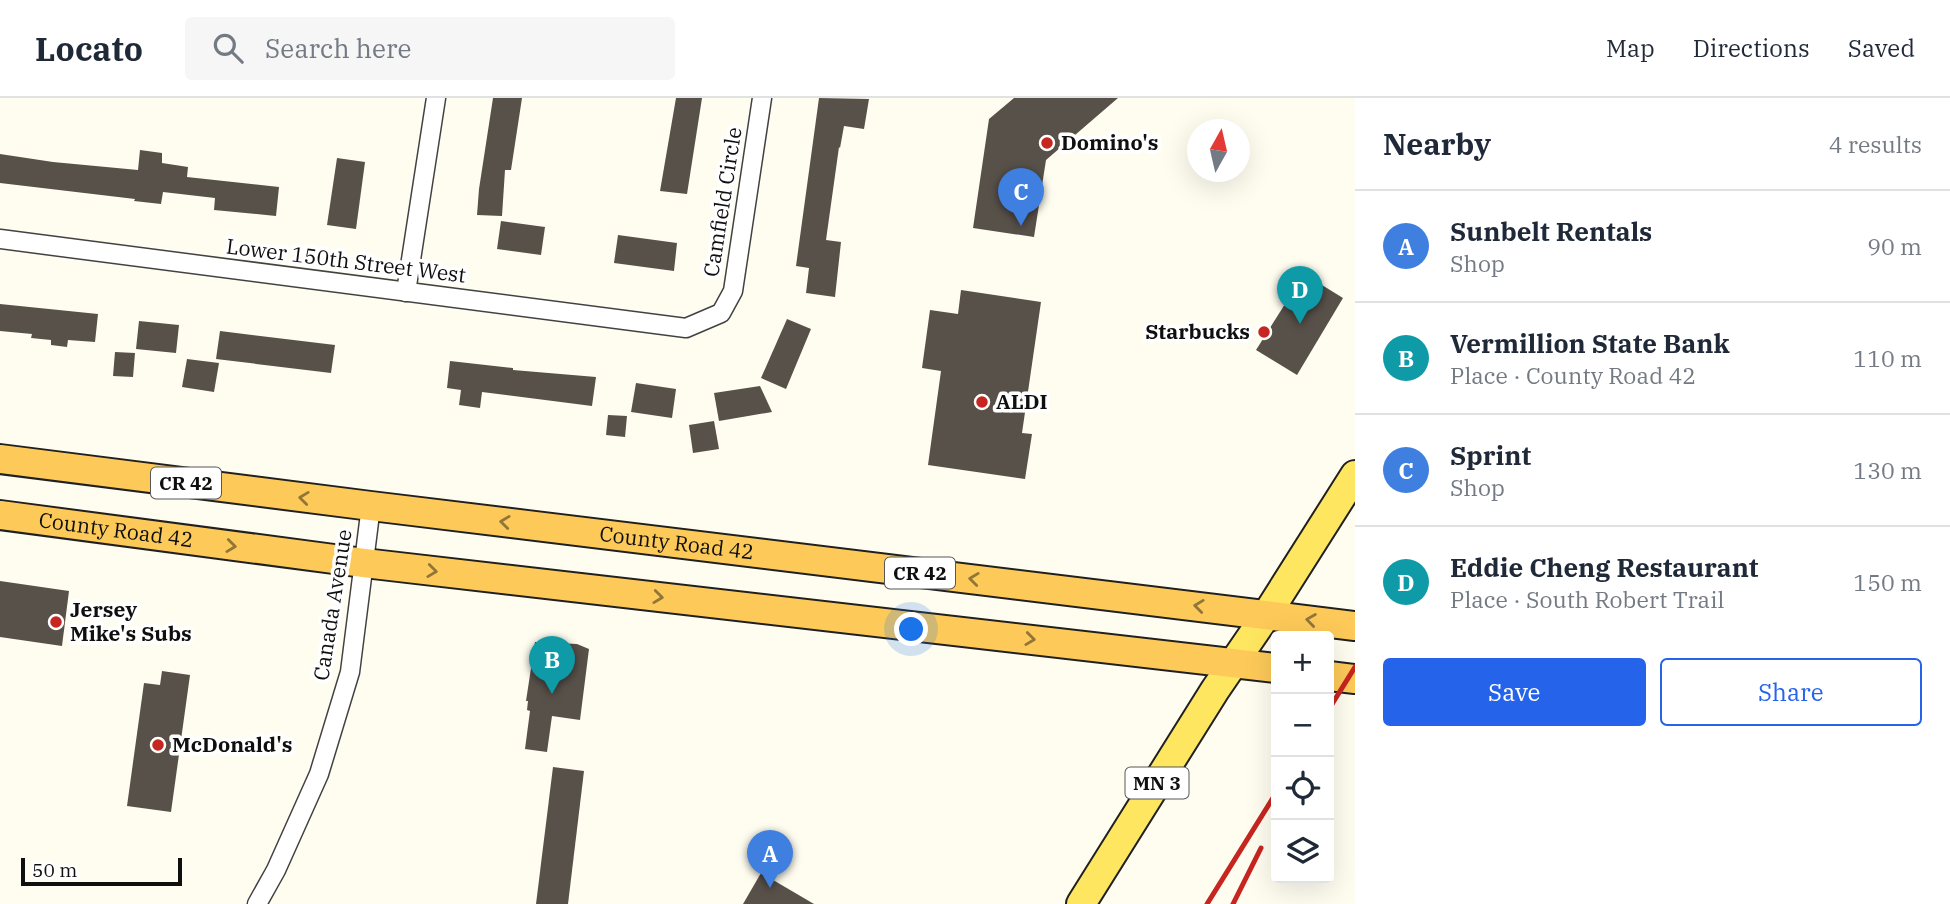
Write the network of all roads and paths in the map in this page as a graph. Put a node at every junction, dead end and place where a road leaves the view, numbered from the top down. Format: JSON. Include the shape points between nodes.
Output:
{"nodes":[{"id":1,"x":436,"y":98,"type":"edge"},
{"id":2,"x":762,"y":98,"type":"edge"},
{"id":3,"x":0,"y":239,"type":"edge"},
{"id":4,"x":406,"y":292,"type":"junction"},
{"id":5,"x":686,"y":328,"type":"joint"},
{"id":6,"x":0,"y":459,"type":"edge"},
{"id":7,"x":0,"y":466,"type":"edge"},
{"id":8,"x":1355,"y":475,"type":"edge"},
{"id":9,"x":171,"y":481,"type":"junction"},
{"id":10,"x":372,"y":506,"type":"junction"},
{"id":11,"x":0,"y":515,"type":"edge"},
{"id":12,"x":364,"y":563,"type":"junction"},
{"id":13,"x":1267,"y":614,"type":"junction"},
{"id":14,"x":1355,"y":626,"type":"edge"},
{"id":15,"x":1235,"y":663,"type":"junction"},
{"id":16,"x":1271,"y":667,"type":"edge"},
{"id":17,"x":1334,"y":677,"type":"edge"},
{"id":18,"x":1355,"y":679,"type":"edge"},
{"id":19,"x":257,"y":904,"type":"edge"},
{"id":20,"x":1081,"y":904,"type":"edge"}],
"edges":[{"from":1,"to":4,"type":"street"},
{"from":2,"to":5,"type":"street","name":"Camfield Circle","via":[[733,291],[721,313]]},
{"from":3,"to":4,"type":"street","name":"Lower 150th Street West"},
{"from":4,"to":5,"type":"street","name":"Lower 150th Street West"},
{"from":6,"to":9,"type":"highway","name":"County Road 42","number":"CR 42"},
{"from":7,"to":9,"type":"highway","via":[[119,481]]},
{"from":8,"to":13,"type":"main road","number":"MN 3"},
{"from":10,"to":9,"type":"highway","name":"County Road 42","number":"CR 42","one_way":true},
{"from":10,"to":12,"type":"street","name":"Canada Avenue"},
{"from":13,"to":10,"type":"highway","name":"County Road 42","number":"CR 42","one_way":true},
{"from":11,"to":12,"type":"highway","name":"County Road 42","one_way":true},
{"from":12,"to":15,"type":"highway","name":"County Road 42","one_way":true},
{"from":12,"to":19,"type":"street","name":"Canada Avenue","via":[[349,671],[319,774]]},
{"from":14,"to":13,"type":"highway","name":"County Road 42","number":"CR 42","one_way":true},
{"from":13,"to":15,"type":"main road","number":"MN 3"},
{"from":15,"to":16,"type":"highway","name":"County Road 42"},
{"from":15,"to":20,"type":"main road","number":"MN 3"},
{"from":17,"to":18,"type":"highway"}]}
